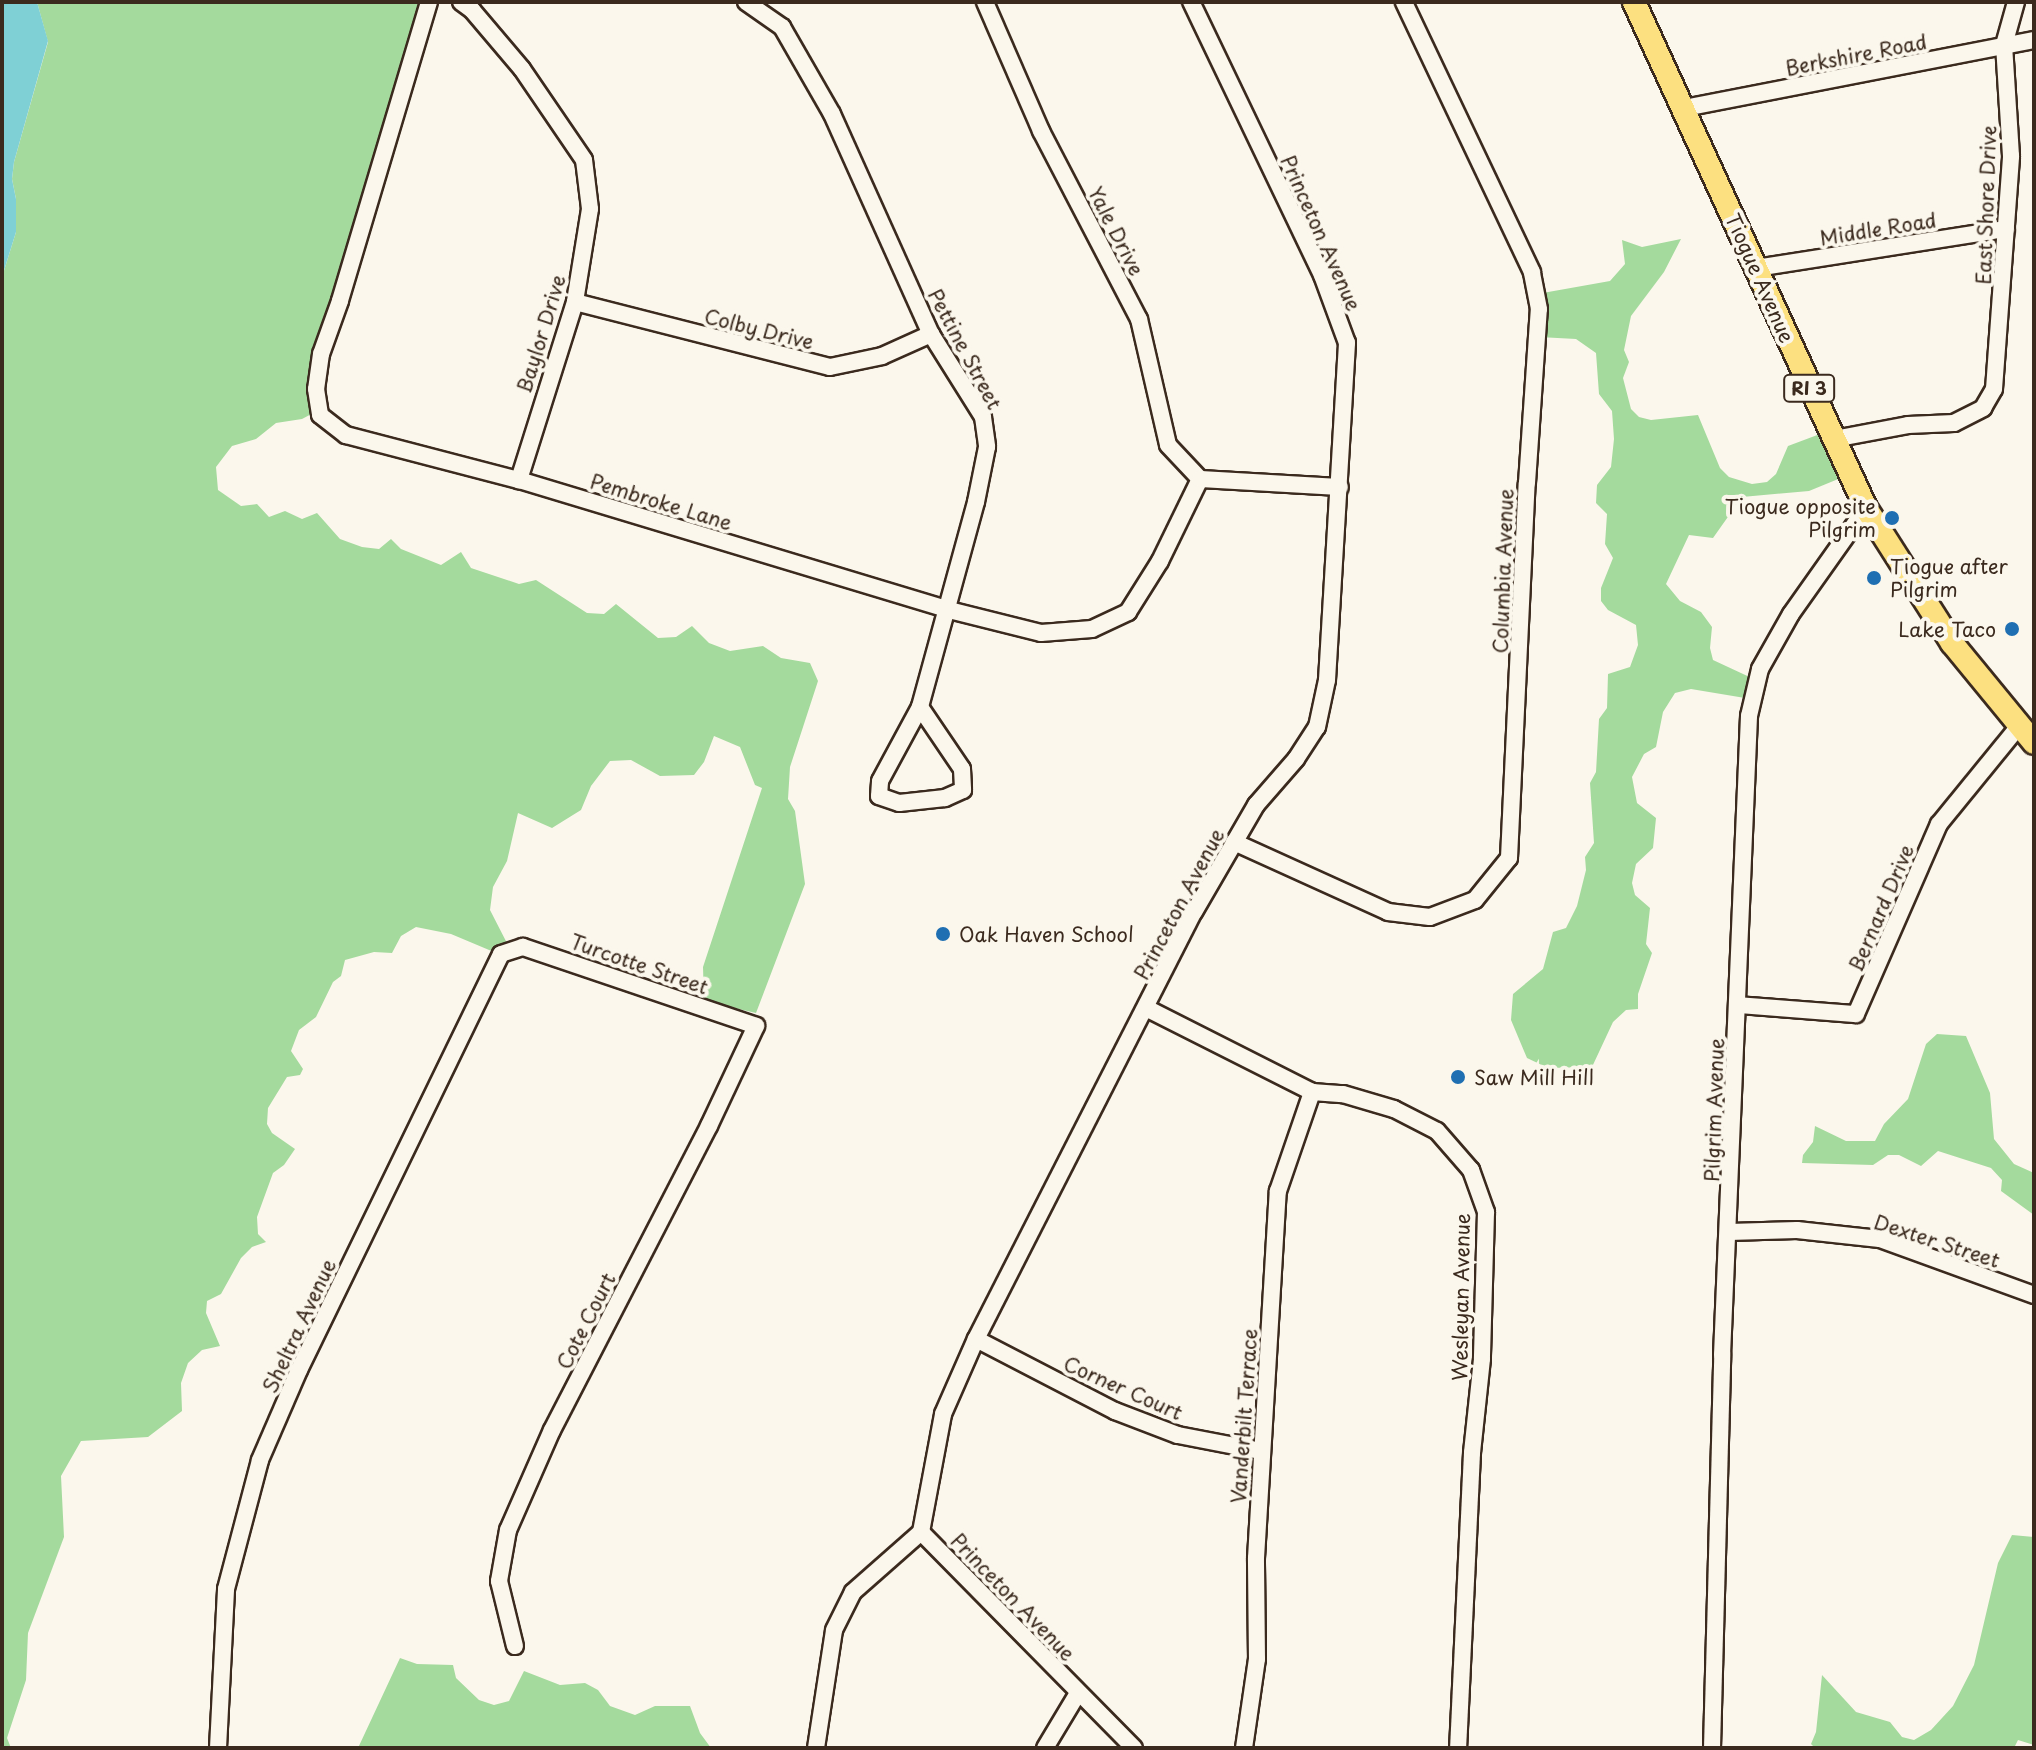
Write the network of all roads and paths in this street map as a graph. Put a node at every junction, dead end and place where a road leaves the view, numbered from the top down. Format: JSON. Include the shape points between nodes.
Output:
{"nodes":[{"id":1,"x":429,"y":2,"type":"edge"},
{"id":2,"x":461,"y":2,"type":"edge"},
{"id":3,"x":746,"y":2,"type":"edge"},
{"id":4,"x":985,"y":2,"type":"edge"},
{"id":5,"x":1191,"y":2,"type":"edge"},
{"id":6,"x":1404,"y":2,"type":"edge"},
{"id":7,"x":1634,"y":2,"type":"edge"},
{"id":8,"x":2016,"y":2,"type":"edge"},
{"id":9,"x":2034,"y":40,"type":"edge"},
{"id":10,"x":2004,"y":45,"type":"junction"},
{"id":11,"x":1684,"y":108,"type":"junction"},
{"id":12,"x":2006,"y":229,"type":"junction"},
{"id":13,"x":1756,"y":268,"type":"junction"},
{"id":14,"x":575,"y":302,"type":"junction"},
{"id":15,"x":931,"y":334,"type":"junction"},
{"id":16,"x":1834,"y":439,"type":"junction"},
{"id":17,"x":1200,"y":479,"type":"junction"},
{"id":18,"x":519,"y":480,"type":"junction"},
{"id":19,"x":1340,"y":487,"type":"junction"},
{"id":20,"x":1866,"y":508,"type":"junction"},
{"id":21,"x":945,"y":609,"type":"junction"},
{"id":22,"x":920,"y":707,"type":"junction"},
{"id":23,"x":2018,"y":727,"type":"junction"},
{"id":24,"x":2034,"y":743,"type":"edge"},
{"id":25,"x":1234,"y":842,"type":"junction"},
{"id":26,"x":510,"y":952,"type":"joint"},
{"id":27,"x":1738,"y":1005,"type":"junction"},
{"id":28,"x":1146,"y":1008,"type":"junction"},
{"id":29,"x":756,"y":1026,"type":"joint"},
{"id":30,"x":1312,"y":1092,"type":"junction"},
{"id":31,"x":1729,"y":1232,"type":"junction"},
{"id":32,"x":2034,"y":1295,"type":"edge"},
{"id":33,"x":976,"y":1339,"type":"junction"},
{"id":34,"x":1261,"y":1451,"type":"junction"},
{"id":35,"x":921,"y":1532,"type":"junction"},
{"id":36,"x":515,"y":1646,"type":"dead end"},
{"id":37,"x":1078,"y":1693,"type":"junction"},
{"id":38,"x":218,"y":1748,"type":"edge"},
{"id":39,"x":816,"y":1748,"type":"edge"},
{"id":40,"x":1045,"y":1748,"type":"edge"},
{"id":41,"x":1134,"y":1748,"type":"edge"},
{"id":42,"x":1244,"y":1748,"type":"edge"},
{"id":43,"x":1458,"y":1748,"type":"edge"},
{"id":44,"x":1712,"y":1748,"type":"edge"}],
"edges":[{"from":1,"to":18,"type":"street","name":"Pembroke Lane","via":[[321,354],[316,389],[320,415],[346,435]]},
{"from":2,"to":14,"type":"street","name":"Baylor Drive","via":[[522,69],[584,160],[590,209]]},
{"from":3,"to":15,"type":"street","name":"Pettine Street","via":[[782,27],[832,114]]},
{"from":4,"to":17,"type":"street","name":"Yale Drive","via":[[1041,131],[1139,319],[1168,445]]},
{"from":5,"to":19,"type":"street","name":"Princeton Avenue","via":[[1322,275],[1347,343]]},
{"from":6,"to":25,"type":"street","name":"Columbia Avenue","via":[[1532,272],[1539,309],[1509,858],[1475,900],[1430,917],[1388,912]]},
{"from":7,"to":11,"type":"main road","name":"Tiogue Avenue","number":"RI 3"},
{"from":8,"to":10,"type":"street","name":"East Shore Drive"},
{"from":9,"to":10,"type":"street","name":"Berkshire Road"},
{"from":10,"to":11,"type":"street","name":"Berkshire Road"},
{"from":10,"to":12,"type":"street","name":"East Shore Drive","via":[[2011,156]]},
{"from":11,"to":13,"type":"main road","name":"Tiogue Avenue","number":"RI 3"},
{"from":12,"to":13,"type":"street","name":"Middle Road"},
{"from":12,"to":16,"type":"street","name":"East Shore Drive","via":[[1994,389],[1983,408],[1954,423],[1908,425]]},
{"from":13,"to":16,"type":"main road","name":"Tiogue Avenue","number":"RI 3"},
{"from":14,"to":15,"type":"street","name":"Colby Drive","via":[[830,367],[882,356]]},
{"from":14,"to":18,"type":"street","name":"Baylor Drive"},
{"from":15,"to":21,"type":"street","name":"Pettine Street","via":[[983,417],[987,447],[962,562]]},
{"from":16,"to":20,"type":"main road","name":"Tiogue Avenue","number":"RI 3"},
{"from":17,"to":19,"type":"street"},
{"from":17,"to":21,"type":"street","name":"Pembroke Lane","via":[[1128,612],[1092,629],[1041,633]]},
{"from":18,"to":21,"type":"street","name":"Pembroke Lane"},
{"from":19,"to":25,"type":"street","name":"Princeton Avenue","via":[[1329,666],[1317,727]]},
{"from":20,"to":23,"type":"main road","name":"Tiogue Avenue","number":"RI 3","via":[[1952,643]]},
{"from":20,"to":27,"type":"street","name":"Pilgrim Avenue","via":[[1791,614],[1760,669],[1749,716]]},
{"from":21,"to":22,"type":"street","name":"Pettine Street"},
{"from":22,"to":22,"type":"street","name":"Pettine Street","via":[[962,769],[963,790],[945,798],[899,803],[879,796],[880,781]]},
{"from":23,"to":24,"type":"main road","name":"Tiogue Avenue","number":"RI 3"},
{"from":23,"to":27,"type":"street","name":"Bernard Drive","via":[[1939,824],[1856,1014]]},
{"from":25,"to":28,"type":"street","name":"Princeton Avenue"},
{"from":26,"to":29,"type":"street","name":"Turcotte Street","via":[[523,947],[554,955]]},
{"from":26,"to":38,"type":"street","name":"Sheltra Avenue","via":[[501,954],[260,1460],[226,1589]]},
{"from":27,"to":31,"type":"street","name":"Pilgrim Avenue"},
{"from":28,"to":30,"type":"street","name":"Wesleyan Avenue"},
{"from":28,"to":33,"type":"street","name":"Princeton Avenue"},
{"from":29,"to":36,"type":"street","name":"Cote Court","via":[[552,1430],[508,1530],[499,1581]]},
{"from":30,"to":34,"type":"street","name":"Vanderbilt Terrace","via":[[1278,1191]]},
{"from":30,"to":43,"type":"street","name":"Wesleyan Avenue","via":[[1343,1094],[1394,1109],[1437,1131],[1471,1170],[1486,1212]]},
{"from":31,"to":32,"type":"street","name":"Dexter Street","via":[[1797,1230],[1880,1239]]},
{"from":31,"to":44,"type":"street","name":"Pilgrim Avenue"},
{"from":33,"to":34,"type":"street","name":"Corner Court","via":[[1115,1411],[1178,1435]]},
{"from":33,"to":35,"type":"street","name":"Princeton Avenue","via":[[943,1414]]},
{"from":34,"to":42,"type":"street","name":"Vanderbilt Terrace","via":[[1257,1659]]},
{"from":35,"to":37,"type":"street","name":"Princeton Avenue"},
{"from":35,"to":39,"type":"street","via":[[853,1592],[834,1630]]},
{"from":37,"to":40,"type":"street"},
{"from":37,"to":41,"type":"street","name":"Princeton Avenue"}]}
